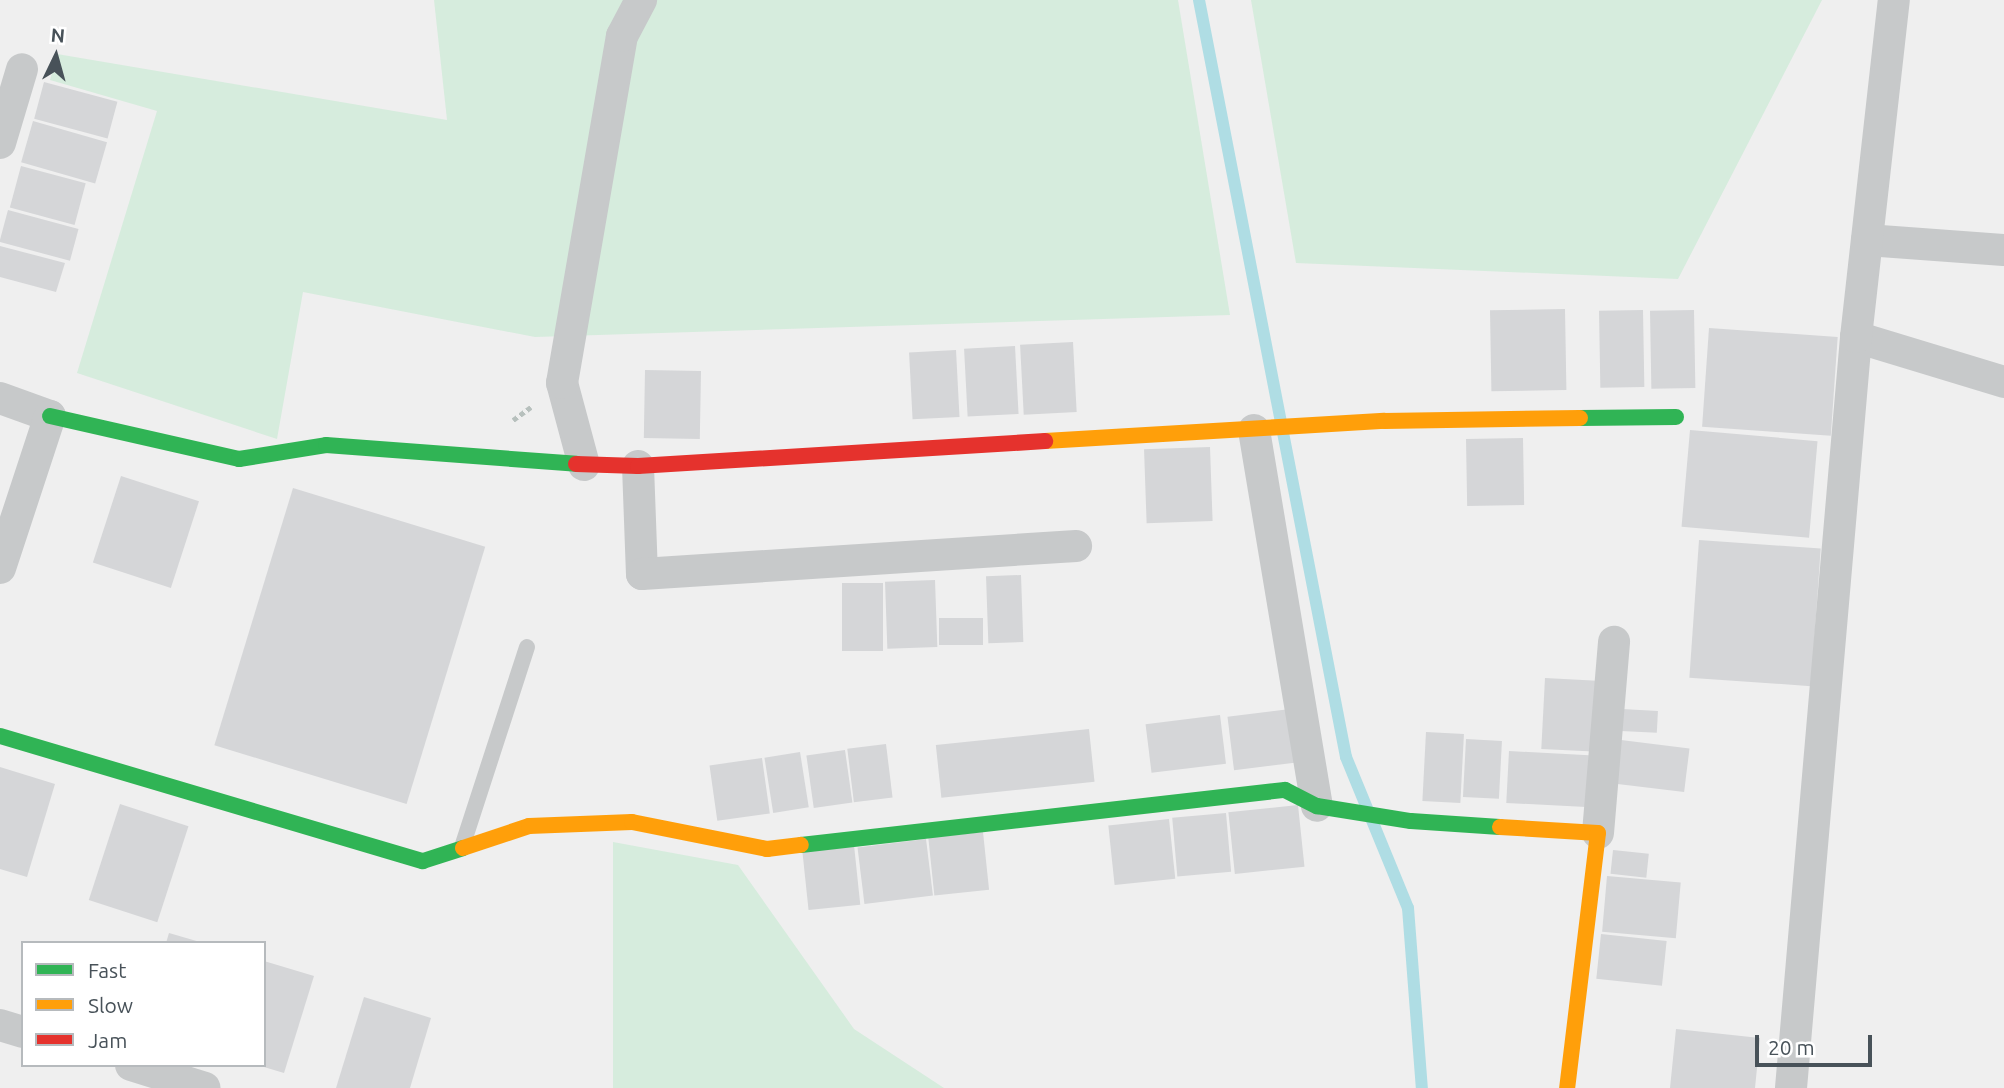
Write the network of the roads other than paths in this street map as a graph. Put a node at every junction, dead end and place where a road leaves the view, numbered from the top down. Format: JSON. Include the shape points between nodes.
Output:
{"nodes":[{"id":1,"x":641,"y":0,"type":"edge"},
{"id":2,"x":1894,"y":0,"type":"edge"},
{"id":3,"x":22,"y":69,"type":"dead end"},
{"id":4,"x":0,"y":143,"type":"edge"},
{"id":5,"x":1867,"y":240,"type":"junction"},
{"id":6,"x":2004,"y":250,"type":"edge"},
{"id":7,"x":1856,"y":337,"type":"junction"},
{"id":8,"x":2004,"y":382,"type":"edge"},
{"id":9,"x":0,"y":398,"type":"edge"},
{"id":10,"x":50,"y":416,"type":"junction"},
{"id":11,"x":1676,"y":417,"type":"dead end"},
{"id":12,"x":1254,"y":430,"type":"junction"},
{"id":13,"x":584,"y":465,"type":"junction"},
{"id":14,"x":638,"y":466,"type":"junction"},
{"id":15,"x":1076,"y":546,"type":"dead end"},
{"id":16,"x":0,"y":568,"type":"edge"},
{"id":17,"x":1614,"y":642,"type":"dead end"},
{"id":18,"x":527,"y":647,"type":"dead end"},
{"id":19,"x":0,"y":736,"type":"edge"},
{"id":20,"x":1317,"y":806,"type":"junction"},
{"id":21,"x":1598,"y":833,"type":"junction"},
{"id":22,"x":462,"y":848,"type":"junction"},
{"id":23,"x":0,"y":1025,"type":"edge"},
{"id":24,"x":21,"y":1031,"type":"edge"},
{"id":25,"x":137,"y":1067,"type":"edge"},
{"id":26,"x":205,"y":1088,"type":"edge"},
{"id":27,"x":1567,"y":1088,"type":"edge"},
{"id":28,"x":1791,"y":1088,"type":"edge"}],
"edges":[{"from":1,"to":13,"type":"street","via":[[622,36],[562,383]]},
{"from":2,"to":5,"type":"street"},
{"from":3,"to":4,"type":"street"},
{"from":5,"to":6,"type":"street"},
{"from":5,"to":7,"type":"street"},
{"from":7,"to":8,"type":"street"},
{"from":7,"to":28,"type":"street"},
{"from":9,"to":10,"type":"street"},
{"from":10,"to":13,"type":"street","via":[[239,459],[326,446]]},
{"from":10,"to":16,"type":"street"},
{"from":11,"to":12,"type":"street","via":[[1353,423]]},
{"from":12,"to":14,"type":"street"},
{"from":12,"to":20,"type":"street"},
{"from":13,"to":14,"type":"street"},
{"from":14,"to":15,"type":"street","via":[[642,574]]},
{"from":17,"to":21,"type":"street"},
{"from":18,"to":22,"type":"lane"},
{"from":19,"to":22,"type":"street","via":[[423,861]]},
{"from":20,"to":21,"type":"street","via":[[1410,821]]},
{"from":20,"to":22,"type":"street","via":[[1285,790],[767,849],[632,822],[529,826]]},
{"from":21,"to":27,"type":"street"},
{"from":23,"to":24,"type":"street"},
{"from":25,"to":26,"type":"street"}]}
